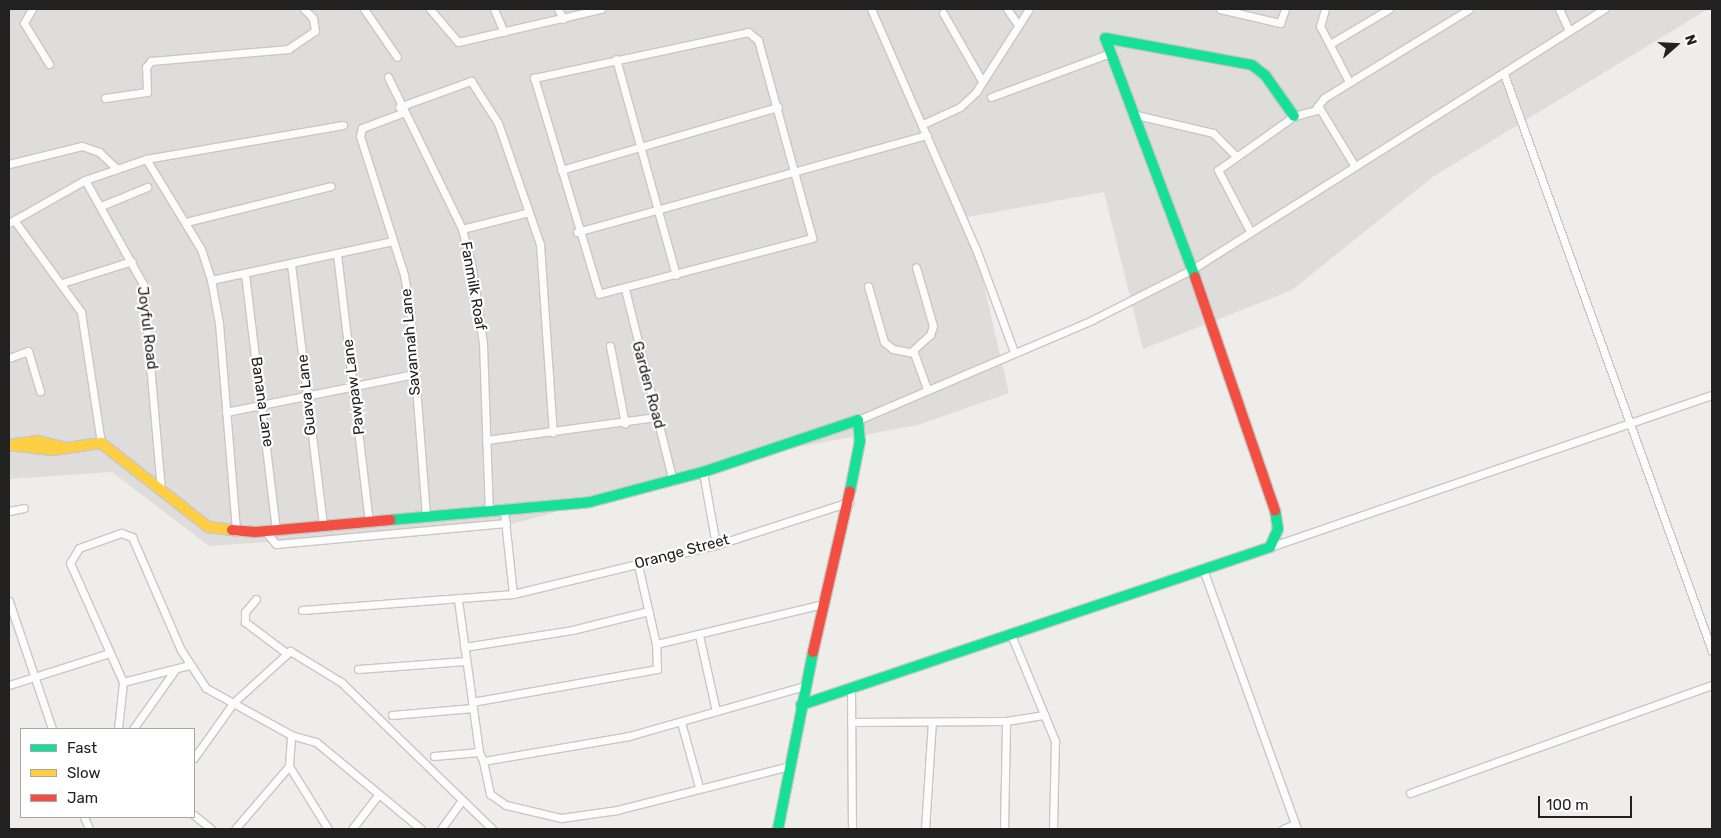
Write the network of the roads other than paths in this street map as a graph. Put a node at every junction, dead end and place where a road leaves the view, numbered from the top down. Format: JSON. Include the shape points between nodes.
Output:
{"nodes":[{"id":1,"x":32,"y":9,"type":"edge"},
{"id":2,"x":304,"y":9,"type":"edge"},
{"id":3,"x":364,"y":9,"type":"edge"},
{"id":4,"x":430,"y":9,"type":"edge"},
{"id":5,"x":494,"y":9,"type":"edge"},
{"id":6,"x":558,"y":9,"type":"edge"},
{"id":7,"x":600,"y":9,"type":"edge"},
{"id":8,"x":871,"y":9,"type":"edge"},
{"id":9,"x":1007,"y":9,"type":"edge"},
{"id":10,"x":1029,"y":9,"type":"edge"},
{"id":11,"x":1220,"y":9,"type":"edge"},
{"id":12,"x":1285,"y":9,"type":"edge"},
{"id":13,"x":1325,"y":9,"type":"edge"},
{"id":14,"x":1389,"y":9,"type":"edge"},
{"id":15,"x":1469,"y":9,"type":"edge"},
{"id":16,"x":1559,"y":9,"type":"edge"},
{"id":17,"x":1604,"y":9,"type":"edge"},
{"id":18,"x":943,"y":13,"type":"dead end"},
{"id":19,"x":563,"y":19,"type":"junction"},
{"id":20,"x":1018,"y":25,"type":"junction"},
{"id":21,"x":1569,"y":30,"type":"junction"},
{"id":22,"x":504,"y":32,"type":"junction"},
{"id":23,"x":1330,"y":44,"type":"junction"},
{"id":24,"x":1108,"y":54,"type":"junction"},
{"id":25,"x":397,"y":57,"type":"dead end"},
{"id":26,"x":616,"y":59,"type":"junction"},
{"id":27,"x":49,"y":64,"type":"dead end"},
{"id":28,"x":1504,"y":74,"type":"junction"},
{"id":29,"x":388,"y":77,"type":"dead end"},
{"id":30,"x":982,"y":81,"type":"junction"},
{"id":31,"x":1349,"y":82,"type":"junction"},
{"id":32,"x":991,"y":97,"type":"dead end"},
{"id":33,"x":105,"y":98,"type":"dead end"},
{"id":34,"x":778,"y":106,"type":"junction"},
{"id":35,"x":1317,"y":107,"type":"junction"},
{"id":36,"x":401,"y":110,"type":"junction"},
{"id":37,"x":1130,"y":113,"type":"junction"},
{"id":38,"x":1294,"y":116,"type":"junction"},
{"id":39,"x":923,"y":124,"type":"junction"},
{"id":40,"x":343,"y":125,"type":"dead end"},
{"id":41,"x":927,"y":135,"type":"junction"},
{"id":42,"x":640,"y":146,"type":"junction"},
{"id":43,"x":1235,"y":155,"type":"junction"},
{"id":44,"x":146,"y":159,"type":"junction"},
{"id":45,"x":9,"y":164,"type":"edge"},
{"id":46,"x":1354,"y":165,"type":"junction"},
{"id":47,"x":116,"y":168,"type":"junction"},
{"id":48,"x":561,"y":170,"type":"junction"},
{"id":49,"x":797,"y":173,"type":"junction"},
{"id":50,"x":85,"y":180,"type":"junction"},
{"id":51,"x":147,"y":186,"type":"dead end"},
{"id":52,"x":331,"y":186,"type":"dead end"},
{"id":53,"x":101,"y":206,"type":"junction"},
{"id":54,"x":658,"y":210,"type":"junction"},
{"id":55,"x":529,"y":212,"type":"junction"},
{"id":56,"x":11,"y":222,"type":"edge"},
{"id":57,"x":186,"y":222,"type":"junction"},
{"id":58,"x":462,"y":229,"type":"junction"},
{"id":59,"x":1250,"y":231,"type":"junction"},
{"id":60,"x":577,"y":232,"type":"junction"},
{"id":61,"x":393,"y":241,"type":"junction"},
{"id":62,"x":336,"y":254,"type":"junction"},
{"id":63,"x":132,"y":261,"type":"junction"},
{"id":64,"x":291,"y":264,"type":"junction"},
{"id":65,"x":916,"y":267,"type":"dead end"},
{"id":66,"x":1191,"y":270,"type":"junction"},
{"id":67,"x":245,"y":274,"type":"junction"},
{"id":68,"x":676,"y":275,"type":"junction"},
{"id":69,"x":211,"y":280,"type":"junction"},
{"id":70,"x":62,"y":283,"type":"junction"},
{"id":71,"x":868,"y":286,"type":"dead end"},
{"id":72,"x":624,"y":289,"type":"junction"},
{"id":73,"x":610,"y":346,"type":"dead end"},
{"id":74,"x":912,"y":351,"type":"junction"},
{"id":75,"x":1014,"y":352,"type":"junction"},
{"id":76,"x":9,"y":358,"type":"edge"},
{"id":77,"x":414,"y":374,"type":"junction"},
{"id":78,"x":355,"y":386,"type":"junction"},
{"id":79,"x":926,"y":389,"type":"junction"},
{"id":80,"x":40,"y":391,"type":"dead end"},
{"id":81,"x":1712,"y":395,"type":"edge"},
{"id":82,"x":306,"y":396,"type":"junction"},
{"id":83,"x":263,"y":404,"type":"junction"},
{"id":84,"x":226,"y":412,"type":"junction"},
{"id":85,"x":656,"y":417,"type":"junction"},
{"id":86,"x":858,"y":420,"type":"junction"},
{"id":87,"x":1631,"y":423,"type":"junction"},
{"id":88,"x":625,"y":424,"type":"junction"},
{"id":89,"x":553,"y":433,"type":"junction"},
{"id":90,"x":486,"y":440,"type":"junction"},
{"id":91,"x":102,"y":443,"type":"junction"},
{"id":92,"x":9,"y":445,"type":"edge"},
{"id":93,"x":703,"y":472,"type":"junction"},
{"id":94,"x":673,"y":481,"type":"junction"},
{"id":95,"x":161,"y":490,"type":"junction"},
{"id":96,"x":849,"y":502,"type":"junction"},
{"id":97,"x":24,"y":508,"type":"dead end"},
{"id":98,"x":9,"y":511,"type":"edge"},
{"id":99,"x":504,"y":511,"type":"junction"},
{"id":100,"x":489,"y":512,"type":"junction"},
{"id":101,"x":426,"y":516,"type":"junction"},
{"id":102,"x":369,"y":521,"type":"junction"},
{"id":103,"x":506,"y":522,"type":"junction"},
{"id":104,"x":322,"y":526,"type":"junction"},
{"id":105,"x":271,"y":531,"type":"junction"},
{"id":106,"x":236,"y":532,"type":"junction"},
{"id":107,"x":716,"y":545,"type":"junction"},
{"id":108,"x":1270,"y":547,"type":"junction"},
{"id":109,"x":638,"y":565,"type":"junction"},
{"id":110,"x":1204,"y":572,"type":"junction"},
{"id":111,"x":513,"y":594,"type":"junction"},
{"id":112,"x":256,"y":599,"type":"dead end"},
{"id":113,"x":458,"y":600,"type":"junction"},
{"id":114,"x":9,"y":601,"type":"edge"},
{"id":115,"x":824,"y":604,"type":"junction"},
{"id":116,"x":302,"y":610,"type":"dead end"},
{"id":117,"x":649,"y":610,"type":"junction"},
{"id":118,"x":11,"y":618,"type":"edge"},
{"id":119,"x":699,"y":635,"type":"junction"},
{"id":120,"x":1012,"y":637,"type":"junction"},
{"id":121,"x":656,"y":644,"type":"junction"},
{"id":122,"x":464,"y":647,"type":"junction"},
{"id":123,"x":1712,"y":651,"type":"edge"},
{"id":124,"x":285,"y":652,"type":"junction"},
{"id":125,"x":109,"y":653,"type":"junction"},
{"id":126,"x":466,"y":661,"type":"junction"},
{"id":127,"x":188,"y":665,"type":"junction"},
{"id":128,"x":358,"y":669,"type":"dead end"},
{"id":129,"x":175,"y":670,"type":"junction"},
{"id":130,"x":36,"y":676,"type":"junction"},
{"id":131,"x":123,"y":682,"type":"junction"},
{"id":132,"x":9,"y":685,"type":"edge"},
{"id":133,"x":1712,"y":685,"type":"edge"},
{"id":134,"x":805,"y":686,"type":"junction"},
{"id":135,"x":851,"y":689,"type":"junction"},
{"id":136,"x":234,"y":702,"type":"junction"},
{"id":137,"x":473,"y":705,"type":"junction"},
{"id":138,"x":801,"y":705,"type":"junction"},
{"id":139,"x":716,"y":711,"type":"junction"},
{"id":140,"x":392,"y":715,"type":"dead end"},
{"id":141,"x":1046,"y":716,"type":"junction"},
{"id":142,"x":1006,"y":721,"type":"junction"},
{"id":143,"x":681,"y":722,"type":"junction"},
{"id":144,"x":852,"y":722,"type":"junction"},
{"id":145,"x":932,"y":722,"type":"junction"},
{"id":146,"x":52,"y":728,"type":"edge"},
{"id":147,"x":118,"y":728,"type":"edge"},
{"id":148,"x":134,"y":728,"type":"edge"},
{"id":149,"x":292,"y":735,"type":"junction"},
{"id":150,"x":478,"y":752,"type":"junction"},
{"id":151,"x":434,"y":756,"type":"dead end"},
{"id":152,"x":195,"y":757,"type":"edge"},
{"id":153,"x":483,"y":761,"type":"junction"},
{"id":154,"x":289,"y":766,"type":"junction"},
{"id":155,"x":790,"y":766,"type":"junction"},
{"id":156,"x":700,"y":787,"type":"junction"},
{"id":157,"x":1410,"y":793,"type":"dead end"},
{"id":158,"x":378,"y":795,"type":"junction"},
{"id":159,"x":462,"y":800,"type":"junction"},
{"id":160,"x":195,"y":816,"type":"edge"},
{"id":161,"x":1296,"y":827,"type":"edge"},
{"id":162,"x":211,"y":829,"type":"edge"},
{"id":163,"x":235,"y":829,"type":"edge"},
{"id":164,"x":328,"y":829,"type":"edge"},
{"id":165,"x":352,"y":829,"type":"edge"},
{"id":166,"x":421,"y":829,"type":"edge"},
{"id":167,"x":441,"y":829,"type":"edge"},
{"id":168,"x":492,"y":829,"type":"edge"},
{"id":169,"x":778,"y":829,"type":"edge"},
{"id":170,"x":852,"y":829,"type":"edge"},
{"id":171,"x":925,"y":829,"type":"edge"},
{"id":172,"x":1004,"y":829,"type":"edge"},
{"id":173,"x":1053,"y":829,"type":"edge"},
{"id":174,"x":1283,"y":829,"type":"edge"}],
"edges":[{"from":1,"to":27,"type":"street","via":[[24,23]]},
{"from":2,"to":33,"type":"street","via":[[315,22],[315,31],[288,49],[150,62],[146,67],[146,92]]},
{"from":3,"to":25,"type":"street"},
{"from":4,"to":22,"type":"street","via":[[458,42]]},
{"from":5,"to":22,"type":"street"},
{"from":6,"to":19,"type":"street"},
{"from":7,"to":19,"type":"street"},
{"from":8,"to":39,"type":"street"},
{"from":9,"to":20,"type":"street"},
{"from":10,"to":20,"type":"street"},
{"from":11,"to":12,"type":"street","via":[[1280,23]]},
{"from":13,"to":23,"type":"street","via":[[1320,26]]},
{"from":14,"to":23,"type":"street"},
{"from":15,"to":31,"type":"street"},
{"from":16,"to":21,"type":"street"},
{"from":17,"to":21,"type":"street"},
{"from":18,"to":30,"type":"street"},
{"from":19,"to":22,"type":"street"},
{"from":20,"to":30,"type":"street"},
{"from":21,"to":28,"type":"street"},
{"from":23,"to":31,"type":"street"},
{"from":24,"to":32,"type":"street"},
{"from":24,"to":37,"type":"street"},
{"from":24,"to":38,"type":"street","via":[[1105,38],[1110,36],[1252,65],[1265,75]]},
{"from":26,"to":34,"type":"street","via":[[752,33]]},
{"from":26,"to":42,"type":"street"},
{"from":26,"to":48,"type":"street","via":[[534,78]]},
{"from":28,"to":46,"type":"street"},
{"from":28,"to":87,"type":"street"},
{"from":29,"to":36,"type":"street","name":"Fanmilk Roaf"},
{"from":30,"to":39,"type":"street","via":[[960,107]]},
{"from":31,"to":35,"type":"street"},
{"from":34,"to":42,"type":"street"},
{"from":34,"to":49,"type":"street"},
{"from":35,"to":38,"type":"street"},
{"from":35,"to":46,"type":"street"},
{"from":36,"to":55,"type":"street","via":[[465,82],[476,84],[498,123]]},
{"from":36,"to":58,"type":"street","name":"Fanmilk Roaf"},
{"from":36,"to":61,"type":"street","name":"Savannah Lane","via":[[362,128],[360,136]]},
{"from":37,"to":43,"type":"street","via":[[1213,133]]},
{"from":37,"to":66,"type":"street"},
{"from":38,"to":43,"type":"street"},
{"from":39,"to":41,"type":"street"},
{"from":40,"to":44,"type":"street"},
{"from":41,"to":49,"type":"street"},
{"from":41,"to":75,"type":"street"},
{"from":42,"to":48,"type":"street"},
{"from":42,"to":54,"type":"street"},
{"from":43,"to":59,"type":"street","via":[[1218,170]]},
{"from":44,"to":47,"type":"street"},
{"from":44,"to":57,"type":"street"},
{"from":45,"to":47,"type":"street","via":[[82,146],[99,152]]},
{"from":46,"to":59,"type":"street"},
{"from":47,"to":50,"type":"street"},
{"from":48,"to":60,"type":"street"},
{"from":49,"to":54,"type":"street"},
{"from":49,"to":68,"type":"street","via":[[812,238]]},
{"from":50,"to":53,"type":"street","name":"Joyful Road"},
{"from":50,"to":56,"type":"street"},
{"from":51,"to":53,"type":"street"},
{"from":52,"to":57,"type":"street"},
{"from":53,"to":63,"type":"street","name":"Joyful Road"},
{"from":54,"to":60,"type":"street"},
{"from":54,"to":68,"type":"street"},
{"from":55,"to":58,"type":"street"},
{"from":55,"to":89,"type":"street","via":[[540,244],[545,288]]},
{"from":56,"to":70,"type":"street"},
{"from":57,"to":69,"type":"street"},
{"from":58,"to":90,"type":"street","name":"Fanmilk Roaf","via":[[478,300]]},
{"from":59,"to":66,"type":"street"},
{"from":60,"to":72,"type":"street","via":[[599,294]]},
{"from":61,"to":62,"type":"street"},
{"from":61,"to":77,"type":"street","name":"Savannah Lane","via":[[410,308]]},
{"from":62,"to":64,"type":"street"},
{"from":62,"to":78,"type":"street","name":"Pawpaw Lane"},
{"from":63,"to":70,"type":"street"},
{"from":63,"to":95,"type":"street","name":"Joyful Road","via":[[146,299]]},
{"from":64,"to":67,"type":"street"},
{"from":64,"to":82,"type":"street","name":"Guava Lane"},
{"from":65,"to":74,"type":"street","via":[[933,326],[930,335]]},
{"from":66,"to":75,"type":"street"},
{"from":66,"to":108,"type":"street","via":[[1276,515],[1278,529]]},
{"from":67,"to":69,"type":"street"},
{"from":67,"to":83,"type":"street","name":"Banana Lane"},
{"from":68,"to":72,"type":"street"},
{"from":69,"to":84,"type":"street"},
{"from":70,"to":91,"type":"street","via":[[86,326]]},
{"from":71,"to":74,"type":"street","via":[[886,346]]},
{"from":72,"to":85,"type":"street","name":"Garden Road"},
{"from":73,"to":88,"type":"street"},
{"from":74,"to":79,"type":"street"},
{"from":75,"to":79,"type":"street"},
{"from":76,"to":80,"type":"street","via":[[28,351]]},
{"from":77,"to":78,"type":"street"},
{"from":77,"to":101,"type":"street","name":"Savannah Lane"},
{"from":78,"to":82,"type":"street"},
{"from":78,"to":102,"type":"street","name":"Pawpaw Lane"},
{"from":79,"to":86,"type":"street"},
{"from":81,"to":87,"type":"street"},
{"from":82,"to":83,"type":"street"},
{"from":82,"to":104,"type":"street","name":"Guava Lane"},
{"from":83,"to":84,"type":"street"},
{"from":83,"to":105,"type":"street","name":"Banana Lane"},
{"from":84,"to":106,"type":"street"},
{"from":85,"to":88,"type":"street"},
{"from":85,"to":94,"type":"street","name":"Garden Road"},
{"from":86,"to":93,"type":"street"},
{"from":86,"to":96,"type":"street","via":[[860,442]]},
{"from":87,"to":108,"type":"street"},
{"from":87,"to":123,"type":"street"},
{"from":88,"to":89,"type":"street"},
{"from":89,"to":90,"type":"street"},
{"from":90,"to":100,"type":"street","name":"Fanmilk Roaf"},
{"from":91,"to":92,"type":"street","via":[[61,447],[39,441]]},
{"from":91,"to":95,"type":"street"},
{"from":93,"to":94,"type":"street"},
{"from":93,"to":107,"type":"street"},
{"from":94,"to":99,"type":"street","via":[[590,502]]},
{"from":95,"to":106,"type":"street","via":[[208,527]]},
{"from":96,"to":107,"type":"street","name":"Orange Street"},
{"from":96,"to":115,"type":"street"},
{"from":97,"to":98,"type":"street"},
{"from":99,"to":100,"type":"street"},
{"from":99,"to":103,"type":"street"},
{"from":100,"to":101,"type":"street"},
{"from":101,"to":102,"type":"street"},
{"from":102,"to":104,"type":"street"},
{"from":103,"to":105,"type":"street","via":[[276,544],[268,540]]},
{"from":103,"to":111,"type":"street"},
{"from":104,"to":105,"type":"street"},
{"from":105,"to":106,"type":"street"},
{"from":107,"to":109,"type":"street","name":"Orange Street"},
{"from":108,"to":110,"type":"street"},
{"from":109,"to":111,"type":"street","name":"Orange Street"},
{"from":109,"to":117,"type":"street"},
{"from":110,"to":120,"type":"street","via":[[1104,602]]},
{"from":110,"to":161,"type":"street"},
{"from":111,"to":113,"type":"street","name":"Orange Street"},
{"from":112,"to":124,"type":"street","via":[[245,612],[245,622]]},
{"from":113,"to":116,"type":"street","name":"Orange Street"},
{"from":113,"to":122,"type":"street"},
{"from":114,"to":118,"type":"street"},
{"from":115,"to":119,"type":"street"},
{"from":115,"to":134,"type":"street"},
{"from":117,"to":121,"type":"street"},
{"from":117,"to":122,"type":"street","via":[[572,630]]},
{"from":118,"to":130,"type":"street"},
{"from":119,"to":121,"type":"street"},
{"from":119,"to":139,"type":"street"},
{"from":120,"to":135,"type":"street"},
{"from":120,"to":141,"type":"street"},
{"from":121,"to":137,"type":"street","via":[[657,669]]},
{"from":122,"to":126,"type":"street"},
{"from":124,"to":136,"type":"street"},
{"from":124,"to":159,"type":"street","via":[[341,682]]},
{"from":125,"to":127,"type":"street","via":[[70,557],[79,548],[127,534]]},
{"from":125,"to":130,"type":"street"},
{"from":125,"to":131,"type":"street"},
{"from":126,"to":128,"type":"street"},
{"from":126,"to":137,"type":"street"},
{"from":127,"to":129,"type":"street"},
{"from":127,"to":136,"type":"street","via":[[206,688]]},
{"from":129,"to":131,"type":"street"},
{"from":129,"to":148,"type":"street"},
{"from":130,"to":132,"type":"street"},
{"from":130,"to":146,"type":"street"},
{"from":131,"to":147,"type":"street"},
{"from":133,"to":157,"type":"street"},
{"from":134,"to":138,"type":"street"},
{"from":134,"to":139,"type":"street"},
{"from":135,"to":138,"type":"street"},
{"from":135,"to":144,"type":"street"},
{"from":136,"to":149,"type":"street"},
{"from":136,"to":152,"type":"street"},
{"from":137,"to":140,"type":"street"},
{"from":137,"to":150,"type":"street"},
{"from":138,"to":155,"type":"street"},
{"from":139,"to":143,"type":"street"},
{"from":141,"to":142,"type":"street"},
{"from":141,"to":173,"type":"street","via":[[1057,756]]},
{"from":142,"to":145,"type":"street"},
{"from":142,"to":172,"type":"street"},
{"from":143,"to":153,"type":"street","via":[[629,736]]},
{"from":143,"to":156,"type":"street"},
{"from":144,"to":145,"type":"street"},
{"from":144,"to":170,"type":"street"},
{"from":145,"to":171,"type":"street"},
{"from":149,"to":154,"type":"street"},
{"from":149,"to":158,"type":"street","via":[[316,742]]},
{"from":150,"to":151,"type":"street"},
{"from":150,"to":153,"type":"street"},
{"from":153,"to":156,"type":"street","via":[[490,794],[506,805],[561,818],[617,810]]},
{"from":154,"to":163,"type":"street"},
{"from":154,"to":164,"type":"street"},
{"from":155,"to":156,"type":"street"},
{"from":155,"to":169,"type":"street"},
{"from":158,"to":165,"type":"street"},
{"from":158,"to":166,"type":"street"},
{"from":159,"to":167,"type":"street"},
{"from":159,"to":168,"type":"street"},
{"from":160,"to":162,"type":"street"},
{"from":161,"to":174,"type":"street"}]}
